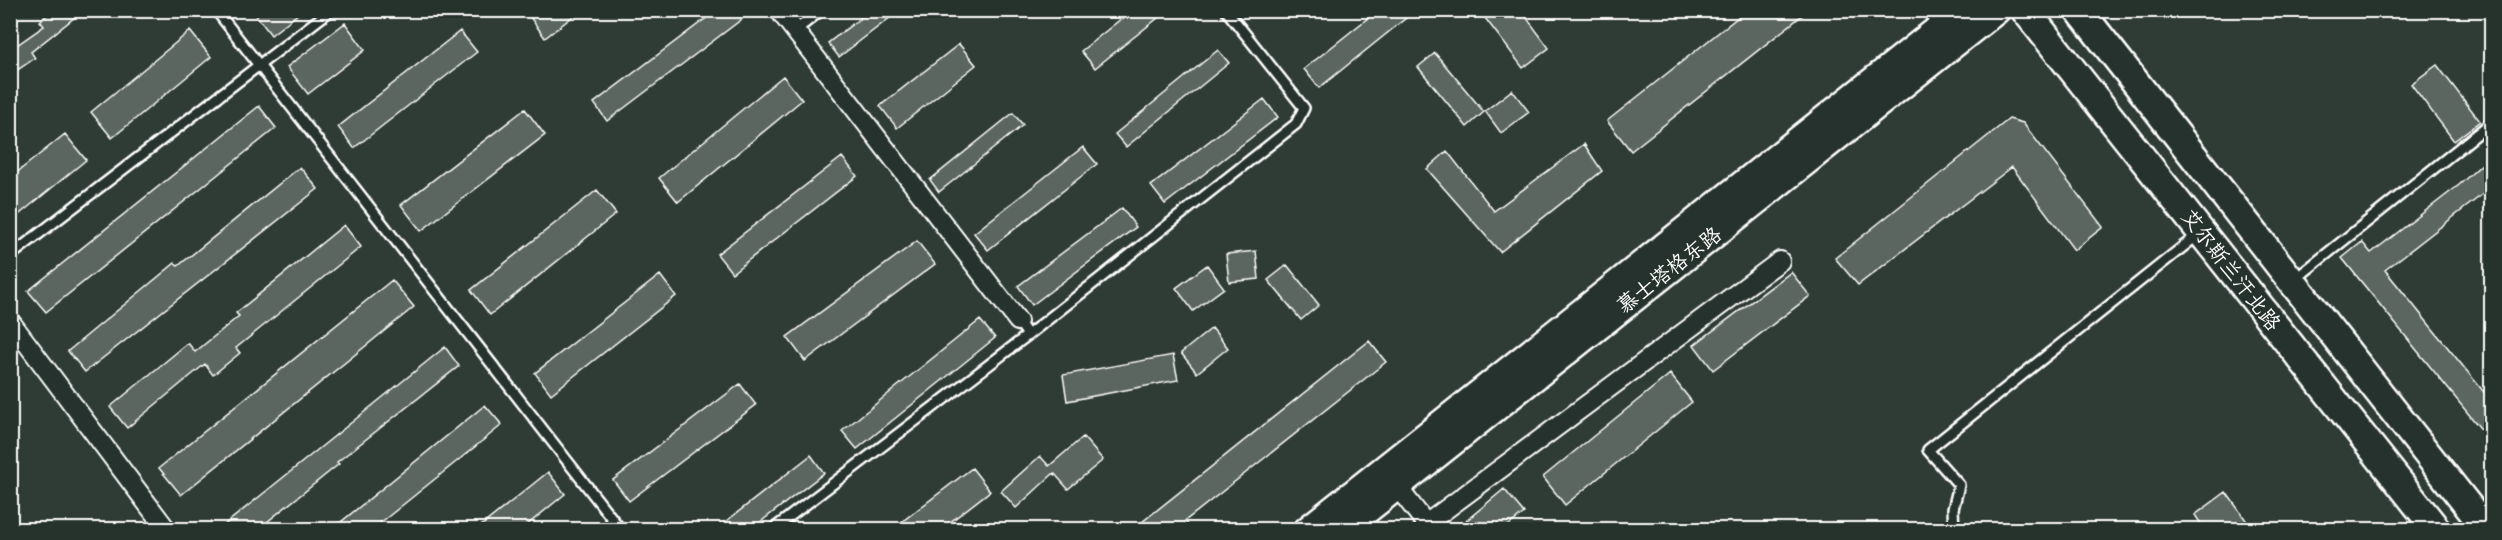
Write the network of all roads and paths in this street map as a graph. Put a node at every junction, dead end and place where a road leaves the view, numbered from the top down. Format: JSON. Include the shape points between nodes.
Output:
{"nodes":[{"id":1,"x":216,"y":10,"type":"edge"},
{"id":2,"x":331,"y":10,"type":"edge"},
{"id":3,"x":779,"y":10,"type":"edge"},
{"id":4,"x":821,"y":10,"type":"edge"},
{"id":5,"x":1226,"y":10,"type":"edge"},
{"id":6,"x":1963,"y":10,"type":"edge"},
{"id":7,"x":1996,"y":10,"type":"edge"},
{"id":8,"x":2025,"y":10,"type":"edge"},
{"id":9,"x":2079,"y":10,"type":"edge"},
{"id":10,"x":795,"y":31,"type":"junction"},
{"id":11,"x":259,"y":65,"type":"junction"},
{"id":12,"x":2492,"y":122,"type":"edge"},
{"id":13,"x":2201,"y":233,"type":"junction"},
{"id":14,"x":10,"y":256,"type":"edge"},
{"id":15,"x":1780,"y":261,"type":"dead end"},
{"id":16,"x":2292,"y":282,"type":"junction"},
{"id":17,"x":10,"y":321,"type":"edge"},
{"id":18,"x":1023,"y":328,"type":"junction"},
{"id":19,"x":1396,"y":485,"type":"junction"},
{"id":20,"x":1429,"y":527,"type":"edge"},
{"id":21,"x":167,"y":530,"type":"edge"},
{"id":22,"x":621,"y":530,"type":"edge"},
{"id":23,"x":772,"y":530,"type":"edge"},
{"id":24,"x":1308,"y":530,"type":"edge"},
{"id":25,"x":1341,"y":530,"type":"edge"},
{"id":26,"x":1954,"y":530,"type":"edge"},
{"id":27,"x":2437,"y":530,"type":"edge"},
{"id":28,"x":2487,"y":530,"type":"edge"}],
"edges":[{"from":1,"to":11,"type":"lane"},
{"from":2,"to":11,"type":"lane"},
{"from":3,"to":10,"type":"street"},
{"from":4,"to":10,"type":"lane"},
{"from":5,"to":18,"type":"lane","via":[[1304,108],[1296,124]]},
{"from":6,"to":24,"type":"main road","name":"慕士塔格东路"},
{"from":7,"to":19,"type":"main road","name":"慕士塔格东路"},
{"from":8,"to":13,"type":"main road","name":"艾尔斯兰汗北路"},
{"from":9,"to":16,"type":"main road","name":"艾尔斯兰汗北路"},
{"from":10,"to":18,"type":"street"},
{"from":11,"to":14,"type":"lane"},
{"from":11,"to":22,"type":"lane"},
{"from":12,"to":16,"type":"lane"},
{"from":13,"to":26,"type":"lane","via":[[1928,450],[1959,485],[1953,509]]},
{"from":13,"to":27,"type":"main road","name":"艾尔斯兰汗北路"},
{"from":15,"to":20,"type":"street"},
{"from":16,"to":28,"type":"main road","name":"艾尔斯兰汗北路"},
{"from":17,"to":21,"type":"street"},
{"from":18,"to":23,"type":"lane"},
{"from":19,"to":20,"type":"street"},
{"from":19,"to":25,"type":"main road","name":"慕士塔格东路"}]}
